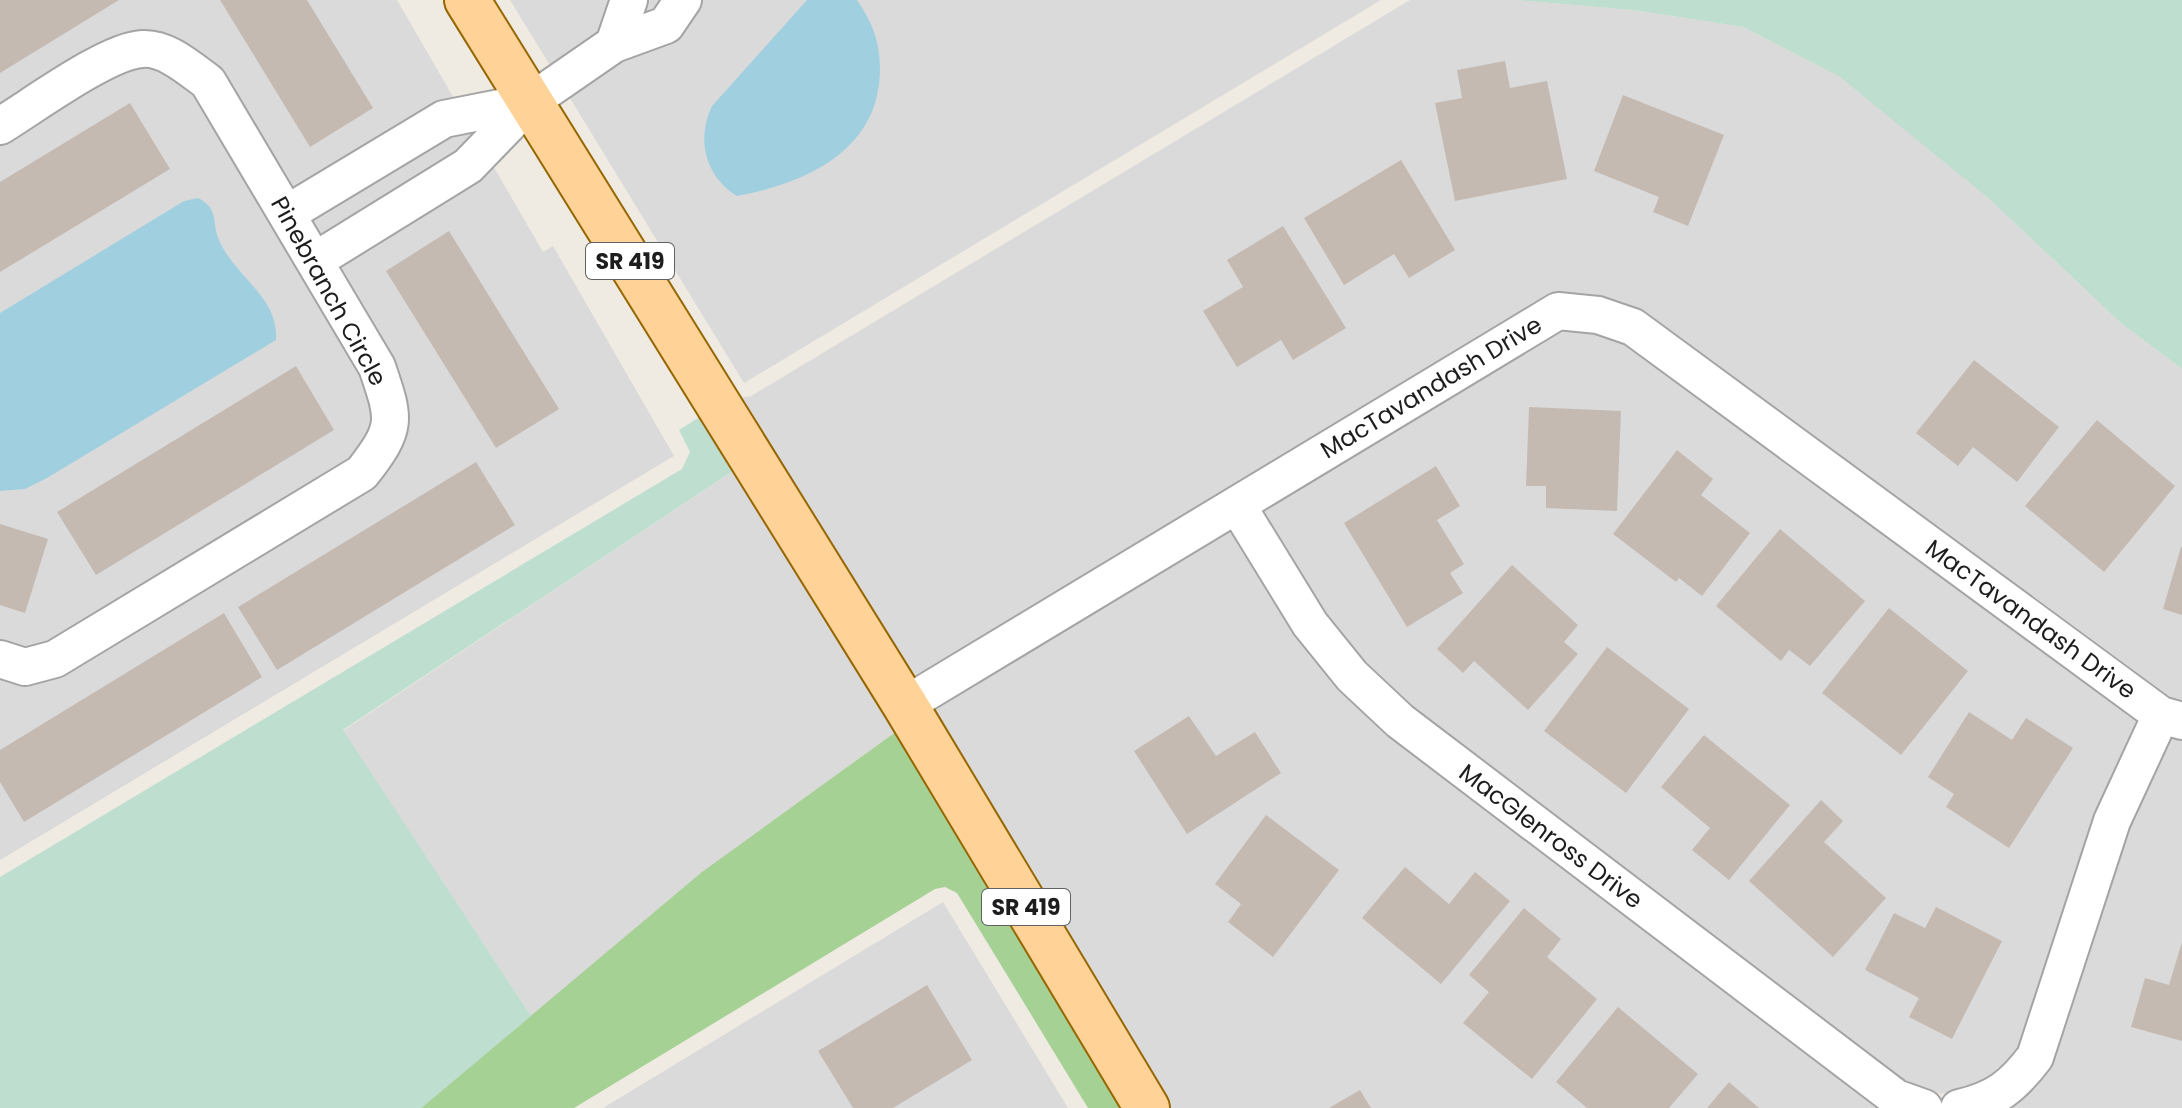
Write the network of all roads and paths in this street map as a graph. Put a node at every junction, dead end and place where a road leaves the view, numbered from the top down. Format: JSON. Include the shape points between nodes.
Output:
{"nodes":[{"id":1,"x":467,"y":0,"type":"edge"},
{"id":2,"x":629,"y":0,"type":"edge"},
{"id":3,"x":683,"y":0,"type":"edge"},
{"id":4,"x":614,"y":44,"type":"junction"},
{"id":5,"x":530,"y":102,"type":"junction"},
{"id":6,"x":0,"y":126,"type":"edge"},
{"id":7,"x":379,"y":158,"type":"junction"},
{"id":8,"x":407,"y":204,"type":"junction"},
{"id":9,"x":288,"y":213,"type":"junction"},
{"id":10,"x":316,"y":260,"type":"junction"},
{"id":11,"x":1237,"y":505,"type":"junction"},
{"id":12,"x":0,"y":659,"type":"edge"},
{"id":13,"x":905,"y":705,"type":"junction"},
{"id":14,"x":2172,"y":718,"type":"edge"},
{"id":15,"x":1147,"y":1108,"type":"edge"},
{"id":16,"x":1924,"y":1108,"type":"edge"},
{"id":17,"x":1959,"y":1108,"type":"edge"}],
"edges":[{"from":1,"to":5,"type":"main road","number":"SR 419"},
{"from":2,"to":4,"type":"street"},
{"from":3,"to":4,"type":"street","via":[[666,25]]},
{"from":4,"to":5,"type":"street"},
{"from":5,"to":7,"type":"street","via":[[444,119]]},
{"from":5,"to":8,"type":"street","via":[[468,166]]},
{"from":5,"to":13,"type":"main road","number":"SR 419"},
{"from":6,"to":9,"type":"street","name":"Pinebranch Circle","via":[[112,58],[144,48],[178,59],[208,82]]},
{"from":7,"to":8,"type":"street"},
{"from":7,"to":9,"type":"street"},
{"from":8,"to":10,"type":"street"},
{"from":9,"to":10,"type":"street","name":"Pinebranch Circle"},
{"from":10,"to":12,"type":"street","name":"Pinebranch Circle","via":[[377,367],[391,409],[386,442],[362,473],[55,659],[25,667]]},
{"from":11,"to":13,"type":"street","name":"MacTavandash Drive"},
{"from":11,"to":14,"type":"street","name":"MacTavandash Drive","via":[[1533,324],[1558,311],[1598,315],[1633,327]]},
{"from":11,"to":16,"type":"street","name":"MacGlenross Drive","via":[[1310,624],[1352,676],[1400,721],[1896,1098]]},
{"from":13,"to":15,"type":"main road","number":"SR 419"},
{"from":14,"to":17,"type":"street","via":[[2112,821],[2035,1057],[2013,1085]]}]}
